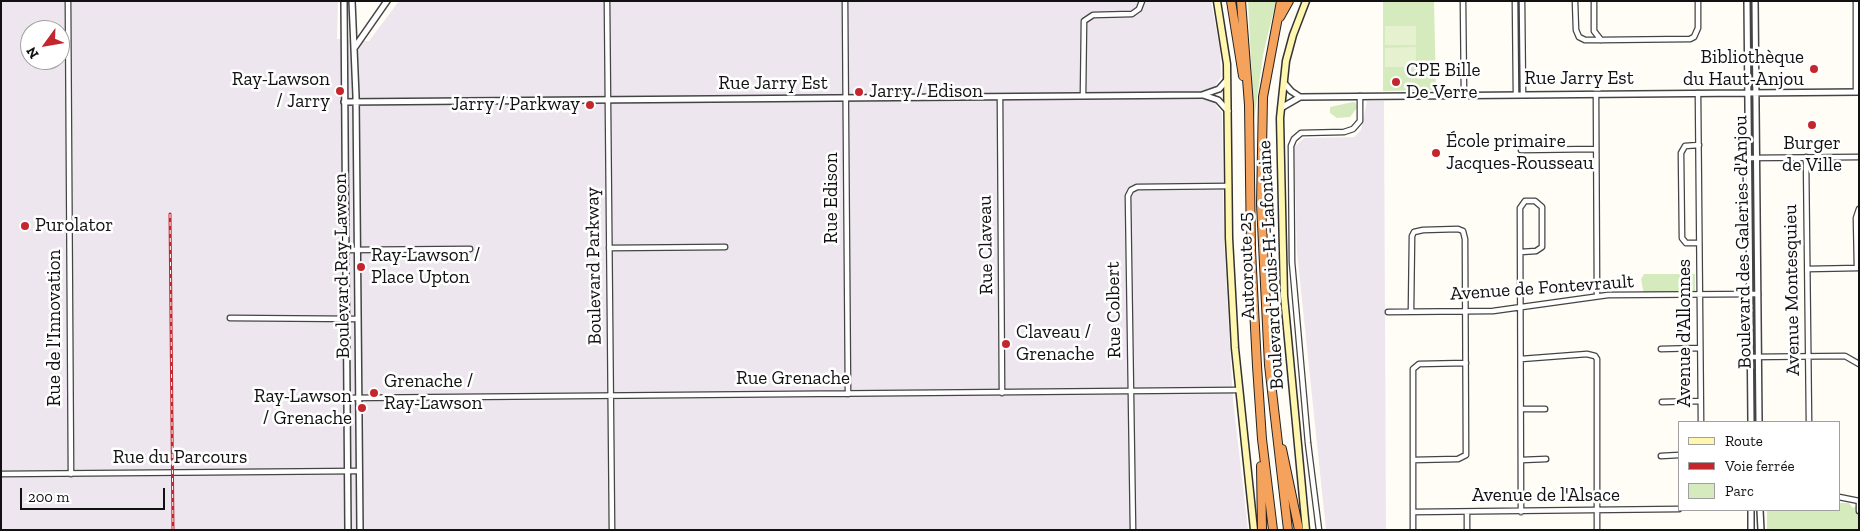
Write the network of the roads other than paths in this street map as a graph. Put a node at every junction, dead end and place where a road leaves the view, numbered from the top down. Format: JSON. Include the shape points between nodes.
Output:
{"nodes":[{"id":1,"x":68,"y":1,"type":"edge"},
{"id":2,"x":344,"y":1,"type":"edge"},
{"id":3,"x":352,"y":1,"type":"edge"},
{"id":4,"x":387,"y":1,"type":"edge"},
{"id":5,"x":607,"y":1,"type":"edge"},
{"id":6,"x":845,"y":1,"type":"edge"},
{"id":7,"x":1142,"y":1,"type":"edge"},
{"id":8,"x":1218,"y":1,"type":"edge"},
{"id":9,"x":1231,"y":1,"type":"edge"},
{"id":10,"x":1240,"y":1,"type":"edge"},
{"id":11,"x":1281,"y":1,"type":"edge"},
{"id":12,"x":1289,"y":1,"type":"edge"},
{"id":13,"x":1306,"y":1,"type":"edge"},
{"id":14,"x":1463,"y":1,"type":"edge"},
{"id":15,"x":1515,"y":1,"type":"edge"},
{"id":16,"x":1522,"y":1,"type":"edge"},
{"id":17,"x":1575,"y":1,"type":"edge"},
{"id":18,"x":1594,"y":1,"type":"edge"},
{"id":19,"x":1698,"y":1,"type":"edge"},
{"id":20,"x":1747,"y":1,"type":"edge"},
{"id":21,"x":1755,"y":1,"type":"edge"},
{"id":22,"x":1856,"y":1,"type":"edge"},
{"id":23,"x":1275,"y":25,"type":"junction"},
{"id":24,"x":1601,"y":40,"type":"junction"},
{"id":25,"x":355,"y":47,"type":"junction"},
{"id":26,"x":1228,"y":80,"type":"junction"},
{"id":27,"x":1283,"y":81,"type":"junction"},
{"id":28,"x":1858,"y":92,"type":"edge"},
{"id":29,"x":1698,"y":93,"type":"junction"},
{"id":30,"x":1748,"y":93,"type":"junction"},
{"id":31,"x":1756,"y":93,"type":"junction"},
{"id":32,"x":1516,"y":94,"type":"junction"},
{"id":33,"x":1523,"y":94,"type":"junction"},
{"id":34,"x":1596,"y":94,"type":"junction"},
{"id":35,"x":1202,"y":95,"type":"junction"},
{"id":36,"x":1464,"y":95,"type":"junction"},
{"id":37,"x":1083,"y":96,"type":"junction"},
{"id":38,"x":1360,"y":96,"type":"junction"},
{"id":39,"x":1000,"y":97,"type":"junction"},
{"id":40,"x":1300,"y":97,"type":"junction"},
{"id":41,"x":846,"y":98,"type":"junction"},
{"id":42,"x":608,"y":100,"type":"junction"},
{"id":43,"x":344,"y":102,"type":"junction"},
{"id":44,"x":356,"y":102,"type":"junction"},
{"id":45,"x":1280,"y":108,"type":"junction"},
{"id":46,"x":1228,"y":111,"type":"junction"},
{"id":47,"x":1250,"y":117,"type":"junction"},
{"id":48,"x":1699,"y":145,"type":"junction"},
{"id":49,"x":1596,"y":148,"type":"junction"},
{"id":50,"x":1521,"y":150,"type":"dead end"},
{"id":51,"x":1806,"y":157,"type":"junction"},
{"id":52,"x":1859,"y":157,"type":"edge"},
{"id":53,"x":1748,"y":158,"type":"junction"},
{"id":54,"x":1757,"y":158,"type":"junction"},
{"id":55,"x":345,"y":183,"type":"junction"},
{"id":56,"x":357,"y":184,"type":"junction"},
{"id":57,"x":1228,"y":186,"type":"junction"},
{"id":58,"x":1859,"y":209,"type":"edge"},
{"id":59,"x":1699,"y":243,"type":"junction"},
{"id":60,"x":725,"y":247,"type":"dead end"},
{"id":61,"x":609,"y":248,"type":"junction"},
{"id":62,"x":470,"y":249,"type":"dead end"},
{"id":63,"x":346,"y":250,"type":"junction"},
{"id":64,"x":357,"y":250,"type":"junction"},
{"id":65,"x":1521,"y":252,"type":"junction"},
{"id":66,"x":1858,"y":268,"type":"edge"},
{"id":67,"x":1808,"y":269,"type":"junction"},
{"id":68,"x":1699,"y":294,"type":"junction"},
{"id":69,"x":1749,"y":294,"type":"junction"},
{"id":70,"x":1758,"y":294,"type":"junction"},
{"id":71,"x":1598,"y":296,"type":"junction"},
{"id":72,"x":1521,"y":308,"type":"junction"},
{"id":73,"x":1411,"y":311,"type":"junction"},
{"id":74,"x":1466,"y":311,"type":"junction"},
{"id":75,"x":1388,"y":312,"type":"dead end"},
{"id":76,"x":230,"y":318,"type":"dead end"},
{"id":77,"x":346,"y":319,"type":"junction"},
{"id":78,"x":358,"y":319,"type":"junction"},
{"id":79,"x":1700,"y":348,"type":"junction"},
{"id":80,"x":1661,"y":349,"type":"dead end"},
{"id":81,"x":1750,"y":356,"type":"junction"},
{"id":82,"x":1808,"y":356,"type":"junction"},
{"id":83,"x":1759,"y":357,"type":"junction"},
{"id":84,"x":1521,"y":359,"type":"junction"},
{"id":85,"x":1466,"y":363,"type":"junction"},
{"id":86,"x":1859,"y":364,"type":"edge"},
{"id":87,"x":1238,"y":390,"type":"junction"},
{"id":88,"x":1002,"y":392,"type":"junction"},
{"id":89,"x":1130,"y":392,"type":"junction"},
{"id":90,"x":848,"y":394,"type":"junction"},
{"id":91,"x":610,"y":396,"type":"junction"},
{"id":92,"x":347,"y":398,"type":"junction"},
{"id":93,"x":359,"y":398,"type":"junction"},
{"id":94,"x":1700,"y":401,"type":"junction"},
{"id":95,"x":1662,"y":402,"type":"dead end"},
{"id":96,"x":1521,"y":409,"type":"junction"},
{"id":97,"x":1545,"y":409,"type":"dead end"},
{"id":98,"x":1274,"y":420,"type":"junction"},
{"id":99,"x":1701,"y":421,"type":"edge"},
{"id":100,"x":1751,"y":421,"type":"edge"},
{"id":101,"x":1759,"y":421,"type":"edge"},
{"id":102,"x":1808,"y":421,"type":"edge"},
{"id":103,"x":1262,"y":439,"type":"junction"},
{"id":104,"x":1678,"y":455,"type":"edge"},
{"id":105,"x":1661,"y":456,"type":"dead end"},
{"id":106,"x":1546,"y":459,"type":"dead end"},
{"id":107,"x":1413,"y":460,"type":"junction"},
{"id":108,"x":1522,"y":460,"type":"junction"},
{"id":109,"x":359,"y":471,"type":"junction"},
{"id":110,"x":347,"y":472,"type":"junction"},
{"id":111,"x":1,"y":474,"type":"edge"},
{"id":112,"x":71,"y":474,"type":"junction"},
{"id":113,"x":1840,"y":497,"type":"edge"},
{"id":114,"x":1859,"y":502,"type":"edge"},
{"id":115,"x":1678,"y":510,"type":"edge"},
{"id":116,"x":1598,"y":511,"type":"junction"},
{"id":117,"x":1751,"y":511,"type":"edge"},
{"id":118,"x":1760,"y":511,"type":"edge"},
{"id":119,"x":1859,"y":511,"type":"edge"},
{"id":120,"x":1413,"y":512,"type":"junction"},
{"id":121,"x":1467,"y":512,"type":"junction"},
{"id":122,"x":1521,"y":512,"type":"junction"},
{"id":123,"x":348,"y":530,"type":"edge"},
{"id":124,"x":360,"y":530,"type":"edge"},
{"id":125,"x":612,"y":530,"type":"edge"},
{"id":126,"x":1133,"y":530,"type":"edge"},
{"id":127,"x":1254,"y":530,"type":"edge"},
{"id":128,"x":1262,"y":530,"type":"edge"},
{"id":129,"x":1273,"y":530,"type":"edge"},
{"id":130,"x":1288,"y":530,"type":"edge"},
{"id":131,"x":1299,"y":530,"type":"edge"},
{"id":132,"x":1306,"y":530,"type":"edge"},
{"id":133,"x":1319,"y":530,"type":"edge"},
{"id":134,"x":1413,"y":530,"type":"edge"},
{"id":135,"x":1467,"y":530,"type":"edge"},
{"id":136,"x":1597,"y":530,"type":"edge"},
{"id":137,"x":1751,"y":530,"type":"edge"},
{"id":138,"x":1761,"y":530,"type":"edge"}],
"edges":[{"from":1,"to":112,"type":"street","name":"Rue de l'Innovation"},
{"from":2,"to":43,"type":"street","name":"Boulevard Ray-Lawson"},
{"from":3,"to":25,"type":"street","name":"Boulevard Ray-Lawson"},
{"from":4,"to":25,"type":"street"},
{"from":5,"to":42,"type":"street","name":"Boulevard Parkway"},
{"from":6,"to":41,"type":"street","name":"Rue Edison"},
{"from":7,"to":37,"type":"street","via":[[1132,14],[1093,16],[1084,21]]},
{"from":8,"to":26,"type":"main road","name":"Boulevard Louis-H.-Lafontaine"},
{"from":9,"to":47,"type":"highway"},
{"from":10,"to":47,"type":"highway","name":"Autoroute 25"},
{"from":11,"to":23,"type":"highway","name":"Autoroute 25"},
{"from":12,"to":23,"type":"highway"},
{"from":13,"to":27,"type":"main road","name":"Boulevard Louis-H.-Lafontaine","via":[[1291,43]]},
{"from":14,"to":36,"type":"street"},
{"from":15,"to":32,"type":"street"},
{"from":16,"to":33,"type":"street"},
{"from":17,"to":24,"type":"street","via":[[1579,37]]},
{"from":18,"to":24,"type":"street","via":[[1594,31]]},
{"from":19,"to":24,"type":"street","via":[[1697,32],[1690,39]]},
{"from":20,"to":30,"type":"street","name":"Boulevard des Galeries-d'Anjou"},
{"from":21,"to":31,"type":"street","name":"Boulevard des Galeries-d'Anjou"},
{"from":22,"to":28,"type":"street"},
{"from":23,"to":98,"type":"highway","name":"Autoroute 25","via":[[1262,96],[1261,158],[1265,316]]},
{"from":25,"to":44,"type":"street","name":"Boulevard Ray-Lawson"},
{"from":26,"to":35,"type":"street","name":"Rue Jarry Est","via":[[1219,89]]},
{"from":26,"to":46,"type":"main road","name":"Boulevard Louis-H.-Lafontaine"},
{"from":27,"to":40,"type":"street"},
{"from":27,"to":45,"type":"main road","name":"Boulevard Louis-H.-Lafontaine"},
{"from":28,"to":31,"type":"street","name":"Rue Jarry Est"},
{"from":29,"to":30,"type":"street","name":"Rue Jarry Est"},
{"from":29,"to":34,"type":"street","name":"Rue Jarry Est"},
{"from":29,"to":48,"type":"street","name":"Avenue d'Allonnes"},
{"from":30,"to":31,"type":"street","name":"Rue Jarry Est"},
{"from":30,"to":53,"type":"street","name":"Boulevard des Galeries-d'Anjou"},
{"from":31,"to":54,"type":"street","name":"Boulevard des Galeries-d'Anjou"},
{"from":32,"to":33,"type":"street","name":"Rue Jarry Est"},
{"from":32,"to":36,"type":"street","name":"Rue Jarry Est"},
{"from":33,"to":34,"type":"street","name":"Rue Jarry Est"},
{"from":34,"to":49,"type":"street"},
{"from":35,"to":37,"type":"street","name":"Rue Jarry Est"},
{"from":35,"to":46,"type":"street","name":"Rue Jarry Est","via":[[1218,100]]},
{"from":36,"to":38,"type":"street","name":"Rue Jarry Est"},
{"from":37,"to":39,"type":"street","name":"Rue Jarry Est"},
{"from":38,"to":40,"type":"street","name":"Rue Jarry Est"},
{"from":38,"to":133,"type":"street","name":"Boulevard Louis-H.-Lafontaine","via":[[1358,125],[1352,130],[1301,133],[1291,146],[1292,262]]},
{"from":39,"to":41,"type":"street","name":"Rue Jarry Est"},
{"from":39,"to":88,"type":"street","name":"Rue Claveau"},
{"from":40,"to":45,"type":"street","name":"Rue Jarry Est"},
{"from":41,"to":42,"type":"street","name":"Rue Jarry Est"},
{"from":41,"to":90,"type":"street","name":"Rue Edison"},
{"from":42,"to":44,"type":"street","name":"Rue Jarry Est"},
{"from":42,"to":61,"type":"street","name":"Boulevard Parkway"},
{"from":43,"to":44,"type":"street","name":"Rue Jarry Est"},
{"from":43,"to":55,"type":"street","name":"Boulevard Ray-Lawson"},
{"from":44,"to":56,"type":"street","name":"Boulevard Ray-Lawson"},
{"from":45,"to":132,"type":"main road","name":"Boulevard Louis-H.-Lafontaine","via":[[1284,296]]},
{"from":46,"to":57,"type":"main road","name":"Boulevard Louis-H.-Lafontaine"},
{"from":47,"to":103,"type":"highway","name":"Autoroute 25","via":[[1251,250]]},
{"from":48,"to":59,"type":"street","name":"Avenue d'Allonnes"},
{"from":48,"to":59,"type":"street","name":"Avenue d'Allonnes","via":[[1685,146],[1681,153],[1682,238],[1686,242]]},
{"from":49,"to":50,"type":"street"},
{"from":49,"to":71,"type":"street"},
{"from":51,"to":52,"type":"street"},
{"from":51,"to":54,"type":"street"},
{"from":51,"to":67,"type":"street","name":"Avenue Montesquieu"},
{"from":53,"to":54,"type":"street"},
{"from":53,"to":69,"type":"street","name":"Boulevard des Galeries-d'Anjou"},
{"from":54,"to":70,"type":"street","name":"Boulevard des Galeries-d'Anjou"},
{"from":55,"to":56,"type":"street"},
{"from":55,"to":63,"type":"street","name":"Boulevard Ray-Lawson"},
{"from":56,"to":64,"type":"street","name":"Boulevard Ray-Lawson"},
{"from":57,"to":87,"type":"main road","name":"Boulevard Louis-H.-Lafontaine"},
{"from":57,"to":89,"type":"street","name":"Rue Colbert","via":[[1137,187],[1129,192]]},
{"from":58,"to":66,"type":"street","via":[[1856,218]]},
{"from":59,"to":68,"type":"street","name":"Avenue d'Allonnes"},
{"from":60,"to":61,"type":"street"},
{"from":61,"to":91,"type":"street","name":"Boulevard Parkway"},
{"from":62,"to":64,"type":"street"},
{"from":63,"to":64,"type":"street"},
{"from":63,"to":77,"type":"street","name":"Boulevard Ray-Lawson"},
{"from":64,"to":78,"type":"street","name":"Boulevard Ray-Lawson"},
{"from":65,"to":65,"type":"street","via":[[1520,206],[1535,201],[1542,207],[1542,247],[1536,251]]},
{"from":65,"to":72,"type":"street"},
{"from":66,"to":67,"type":"street"},
{"from":67,"to":82,"type":"street","name":"Avenue Montesquieu"},
{"from":68,"to":69,"type":"street","name":"Avenue de Fontevrault"},
{"from":68,"to":71,"type":"street","name":"Avenue de Fontevrault"},
{"from":68,"to":79,"type":"street","name":"Avenue d'Allonnes"},
{"from":69,"to":70,"type":"street","name":"Avenue de Fontevrault"},
{"from":69,"to":81,"type":"street","name":"Boulevard des Galeries-d'Anjou"},
{"from":70,"to":83,"type":"street","name":"Boulevard des Galeries-d'Anjou"},
{"from":71,"to":72,"type":"street","name":"Avenue de Fontevrault"},
{"from":72,"to":74,"type":"street","name":"Avenue de Fontevrault"},
{"from":72,"to":84,"type":"street"},
{"from":73,"to":74,"type":"street","name":"Avenue de Fontevrault"},
{"from":73,"to":74,"type":"street","via":[[1412,236],[1418,230],[1455,229],[1465,235]]},
{"from":73,"to":75,"type":"street","name":"Avenue de Fontevrault"},
{"from":74,"to":85,"type":"street"},
{"from":76,"to":77,"type":"street"},
{"from":77,"to":78,"type":"street"},
{"from":77,"to":92,"type":"street","name":"Boulevard Ray-Lawson"},
{"from":78,"to":93,"type":"street","name":"Boulevard Ray-Lawson"},
{"from":79,"to":80,"type":"street"},
{"from":79,"to":94,"type":"street","name":"Avenue d'Allonnes"},
{"from":81,"to":83,"type":"street"},
{"from":81,"to":100,"type":"street","name":"Boulevard des Galeries-d'Anjou"},
{"from":82,"to":83,"type":"street"},
{"from":82,"to":86,"type":"street","via":[[1845,356]]},
{"from":82,"to":102,"type":"street","name":"Avenue Montesquieu"},
{"from":83,"to":101,"type":"street","name":"Boulevard des Galeries-d'Anjou"},
{"from":84,"to":96,"type":"street"},
{"from":84,"to":116,"type":"street","via":[[1587,354],[1597,359]]},
{"from":85,"to":107,"type":"street","via":[[1466,455],[1458,459]]},
{"from":85,"to":107,"type":"street","via":[[1423,363],[1413,369]]},
{"from":87,"to":89,"type":"street","name":"Rue Grenache"},
{"from":87,"to":127,"type":"main road","name":"Boulevard Louis-H.-Lafontaine"},
{"from":88,"to":89,"type":"street","name":"Rue Grenache"},
{"from":88,"to":90,"type":"street","name":"Rue Grenache"},
{"from":89,"to":126,"type":"street","name":"Rue Colbert"},
{"from":90,"to":91,"type":"street","name":"Rue Grenache"},
{"from":91,"to":93,"type":"street","name":"Rue Grenache"},
{"from":91,"to":125,"type":"street","name":"Boulevard Parkway"},
{"from":92,"to":93,"type":"street","name":"Rue Grenache"},
{"from":92,"to":110,"type":"street","name":"Boulevard Ray-Lawson"},
{"from":93,"to":109,"type":"street","name":"Boulevard Ray-Lawson"},
{"from":94,"to":95,"type":"street"},
{"from":94,"to":99,"type":"street","name":"Avenue d'Allonnes"},
{"from":96,"to":97,"type":"street"},
{"from":96,"to":108,"type":"street"},
{"from":98,"to":130,"type":"highway","name":"Autoroute 25"},
{"from":98,"to":131,"type":"highway"},
{"from":103,"to":128,"type":"highway"},
{"from":103,"to":129,"type":"highway","name":"Autoroute 25"},
{"from":104,"to":105,"type":"street"},
{"from":106,"to":108,"type":"street"},
{"from":107,"to":120,"type":"street"},
{"from":108,"to":122,"type":"street"},
{"from":109,"to":110,"type":"street","name":"Rue du Parcours"},
{"from":109,"to":124,"type":"street","name":"Boulevard Ray-Lawson"},
{"from":110,"to":112,"type":"street","name":"Rue du Parcours"},
{"from":110,"to":123,"type":"street","name":"Boulevard Ray-Lawson"},
{"from":111,"to":112,"type":"street","name":"Rue du Parcours"},
{"from":113,"to":114,"type":"street"},
{"from":114,"to":119,"type":"street"},
{"from":115,"to":116,"type":"street","name":"Avenue de l'Alsace"},
{"from":116,"to":122,"type":"street","name":"Avenue de l'Alsace"},
{"from":116,"to":136,"type":"street"},
{"from":117,"to":137,"type":"street"},
{"from":118,"to":138,"type":"street"},
{"from":120,"to":121,"type":"street","name":"Avenue de l'Alsace"},
{"from":120,"to":134,"type":"street"},
{"from":121,"to":122,"type":"street","name":"Avenue de l'Alsace"},
{"from":121,"to":135,"type":"street"}]}
